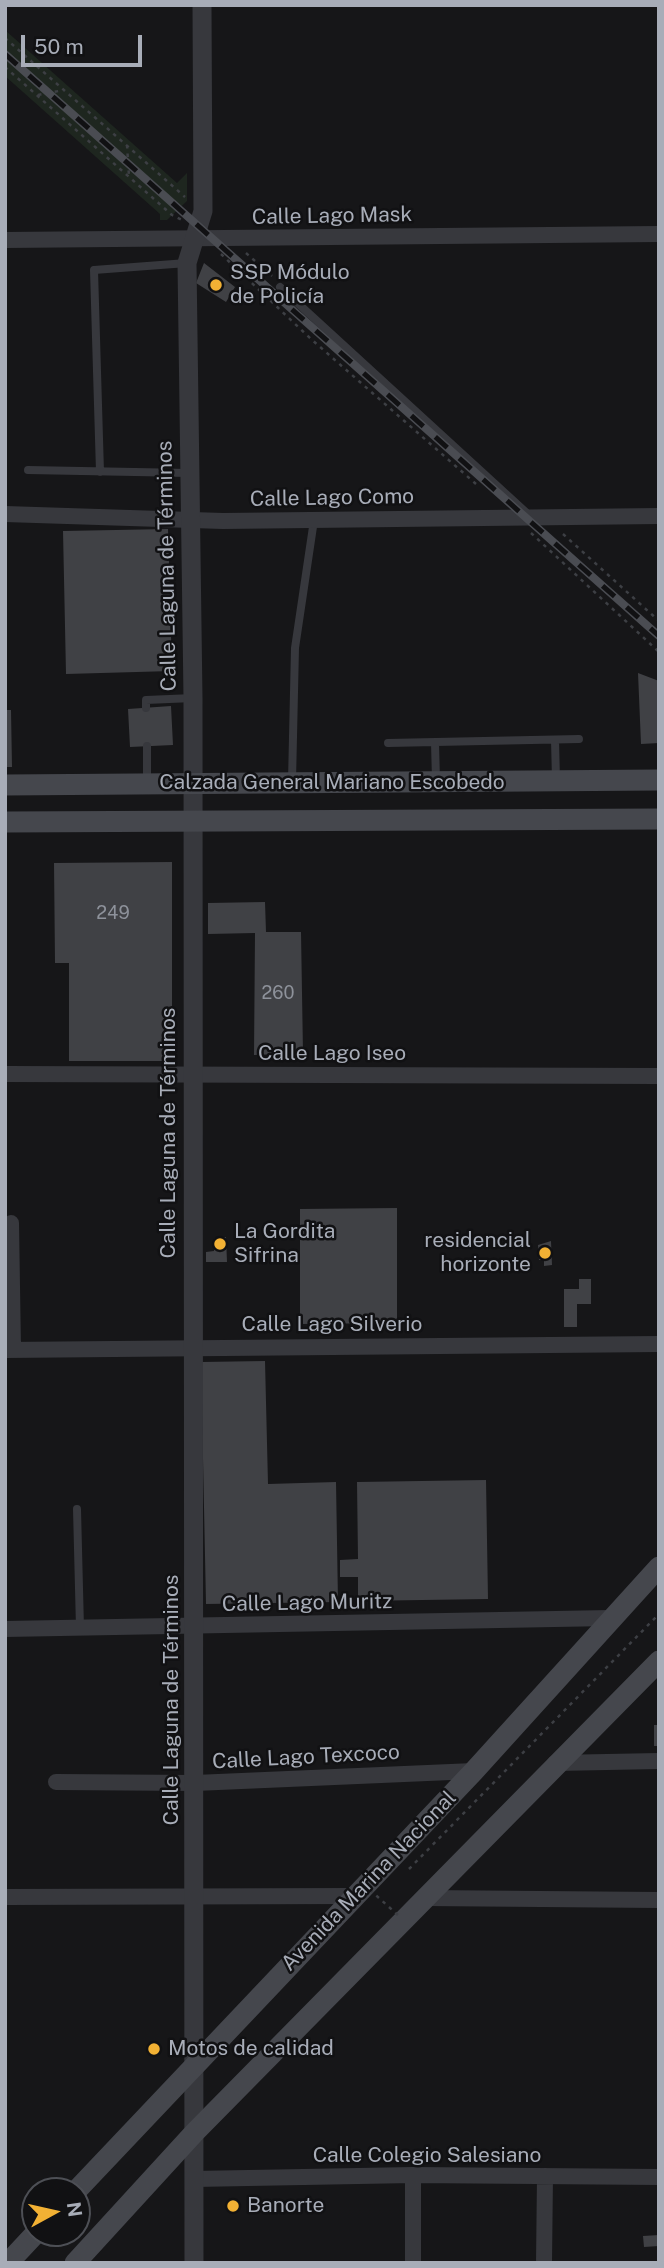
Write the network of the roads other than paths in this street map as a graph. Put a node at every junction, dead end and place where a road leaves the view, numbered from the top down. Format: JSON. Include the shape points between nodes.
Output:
{"nodes":[{"id":1,"x":202,"y":5,"type":"edge"},
{"id":2,"x":659,"y":234,"type":"edge"},
{"id":3,"x":194,"y":237,"type":"junction"},
{"id":4,"x":5,"y":240,"type":"edge"},
{"id":5,"x":187,"y":263,"type":"junction"},
{"id":6,"x":280,"y":287,"type":"dead end"},
{"id":7,"x":28,"y":470,"type":"dead end"},
{"id":8,"x":100,"y":472,"type":"junction"},
{"id":9,"x":188,"y":473,"type":"junction"},
{"id":10,"x":5,"y":514,"type":"edge"},
{"id":11,"x":659,"y":516,"type":"edge"},
{"id":12,"x":189,"y":520,"type":"junction"},
{"id":13,"x":314,"y":520,"type":"junction"},
{"id":14,"x":529,"y":524,"type":"junction"},
{"id":15,"x":193,"y":698,"type":"junction"},
{"id":16,"x":146,"y":708,"type":"dead end"},
{"id":17,"x":579,"y":739,"type":"dead end"},
{"id":18,"x":555,"y":740,"type":"junction"},
{"id":19,"x":388,"y":743,"type":"dead end"},
{"id":20,"x":435,"y":743,"type":"junction"},
{"id":21,"x":147,"y":746,"type":"dead end"},
{"id":22,"x":659,"y":780,"type":"edge"},
{"id":23,"x":193,"y":782,"type":"junction"},
{"id":24,"x":148,"y":783,"type":"junction"},
{"id":25,"x":292,"y":783,"type":"junction"},
{"id":26,"x":436,"y":783,"type":"junction"},
{"id":27,"x":556,"y":783,"type":"junction"},
{"id":28,"x":5,"y":785,"type":"edge"},
{"id":29,"x":659,"y":819,"type":"edge"},
{"id":30,"x":5,"y":822,"type":"edge"},
{"id":31,"x":193,"y":822,"type":"junction"},
{"id":32,"x":5,"y":1074,"type":"edge"},
{"id":33,"x":192,"y":1074,"type":"junction"},
{"id":34,"x":659,"y":1076,"type":"edge"},
{"id":35,"x":11,"y":1223,"type":"dead end"},
{"id":36,"x":659,"y":1343,"type":"edge"},
{"id":37,"x":192,"y":1347,"type":"junction"},
{"id":38,"x":9,"y":1350,"type":"edge"},
{"id":39,"x":76,"y":1509,"type":"dead end"},
{"id":40,"x":659,"y":1567,"type":"edge"},
{"id":41,"x":610,"y":1618,"type":"junction"},
{"id":42,"x":194,"y":1626,"type":"junction"},
{"id":43,"x":80,"y":1628,"type":"junction"},
{"id":44,"x":5,"y":1629,"type":"edge"},
{"id":45,"x":659,"y":1661,"type":"edge"},
{"id":46,"x":659,"y":1761,"type":"edge"},
{"id":47,"x":555,"y":1763,"type":"junction"},
{"id":48,"x":474,"y":1771,"type":"junction"},
{"id":49,"x":56,"y":1782,"type":"dead end"},
{"id":50,"x":195,"y":1783,"type":"junction"},
{"id":51,"x":361,"y":1893,"type":"junction"},
{"id":52,"x":196,"y":1896,"type":"junction"},
{"id":53,"x":5,"y":1897,"type":"edge"},
{"id":54,"x":424,"y":1898,"type":"junction"},
{"id":55,"x":659,"y":1900,"type":"edge"},
{"id":56,"x":196,"y":2064,"type":"junction"},
{"id":57,"x":195,"y":2132,"type":"junction"},
{"id":58,"x":413,"y":2175,"type":"junction"},
{"id":59,"x":545,"y":2176,"type":"junction"},
{"id":60,"x":89,"y":2177,"type":"edge"},
{"id":61,"x":659,"y":2178,"type":"edge"},
{"id":62,"x":194,"y":2179,"type":"junction"},
{"id":63,"x":23,"y":2247,"type":"edge"},
{"id":64,"x":8,"y":2263,"type":"edge"},
{"id":65,"x":75,"y":2263,"type":"edge"},
{"id":66,"x":194,"y":2263,"type":"edge"},
{"id":67,"x":413,"y":2263,"type":"edge"},
{"id":68,"x":544,"y":2263,"type":"edge"}],
"edges":[{"from":1,"to":3,"type":"street","name":"Calle Laguna de Términos","via":[[203,211]]},
{"from":2,"to":3,"type":"street","name":"Calle Lago Mask"},
{"from":3,"to":4,"type":"street","name":"Calle Lago Mask"},
{"from":3,"to":5,"type":"street","name":"Calle Laguna de Términos"},
{"from":5,"to":8,"type":"lane","via":[[94,270]]},
{"from":5,"to":9,"type":"street","name":"Calle Laguna de Términos"},
{"from":6,"to":14,"type":"lane"},
{"from":7,"to":8,"type":"lane"},
{"from":8,"to":9,"type":"lane"},
{"from":9,"to":12,"type":"street","name":"Calle Laguna de Términos"},
{"from":10,"to":12,"type":"street","name":"Calle Lago Como"},
{"from":11,"to":14,"type":"street","name":"Calle Lago Como"},
{"from":12,"to":13,"type":"street","name":"Calle Lago Como"},
{"from":12,"to":15,"type":"street","name":"Calle Laguna de Términos"},
{"from":13,"to":14,"type":"street","name":"Calle Lago Como"},
{"from":13,"to":25,"type":"lane","via":[[295,648]]},
{"from":15,"to":16,"type":"lane","via":[[146,700]]},
{"from":15,"to":23,"type":"street","name":"Calle Laguna de Términos"},
{"from":17,"to":18,"type":"lane"},
{"from":18,"to":20,"type":"lane"},
{"from":18,"to":27,"type":"lane"},
{"from":19,"to":20,"type":"lane"},
{"from":20,"to":26,"type":"lane"},
{"from":21,"to":24,"type":"lane"},
{"from":22,"to":27,"type":"main road","name":"Calzada General Mariano Escobedo"},
{"from":23,"to":24,"type":"main road","name":"Calzada General Mariano Escobedo"},
{"from":23,"to":25,"type":"main road","name":"Calzada General Mariano Escobedo"},
{"from":23,"to":31,"type":"street","name":"Calle Laguna de Términos"},
{"from":24,"to":28,"type":"main road","name":"Calzada General Mariano Escobedo"},
{"from":25,"to":26,"type":"main road","name":"Calzada General Mariano Escobedo"},
{"from":26,"to":27,"type":"main road","name":"Calzada General Mariano Escobedo"},
{"from":29,"to":31,"type":"main road","name":"Calzada General Mariano Escobedo"},
{"from":30,"to":31,"type":"main road","name":"Calzada General Mariano Escobedo"},
{"from":31,"to":33,"type":"street","name":"Calle Laguna de Términos"},
{"from":32,"to":33,"type":"street","name":"Calle Lago Iseo"},
{"from":33,"to":34,"type":"street","name":"Calle Lago Iseo"},
{"from":33,"to":37,"type":"street","name":"Calle Laguna de Términos"},
{"from":35,"to":38,"type":"street"},
{"from":36,"to":37,"type":"street","name":"Calle Lago Silverio"},
{"from":37,"to":38,"type":"street","name":"Calle Lago Silverio"},
{"from":37,"to":42,"type":"street","name":"Calle Laguna de Términos"},
{"from":39,"to":43,"type":"lane"},
{"from":40,"to":41,"type":"main road","name":"Avenida Marina Nacional"},
{"from":41,"to":42,"type":"street","name":"Calle Lago Muritz"},
{"from":41,"to":48,"type":"main road","name":"Avenida Marina Nacional"},
{"from":42,"to":43,"type":"street","name":"Calle Lago Muritz"},
{"from":42,"to":50,"type":"street","name":"Calle Laguna de Términos"},
{"from":43,"to":44,"type":"street","name":"Calle Lago Muritz"},
{"from":45,"to":47,"type":"main road"},
{"from":46,"to":47,"type":"street"},
{"from":47,"to":54,"type":"main road"},
{"from":48,"to":50,"type":"street","name":"Calle Lago Texcoco"},
{"from":48,"to":51,"type":"main road","name":"Avenida Marina Nacional"},
{"from":49,"to":50,"type":"street","name":"Calle Lago Texcoco"},
{"from":50,"to":52,"type":"street","name":"Calle Laguna de Términos"},
{"from":51,"to":52,"type":"street"},
{"from":51,"to":56,"type":"main road","name":"Avenida Marina Nacional"},
{"from":52,"to":53,"type":"street"},
{"from":52,"to":56,"type":"street","name":"Calle Laguna de Términos"},
{"from":54,"to":55,"type":"street"},
{"from":54,"to":57,"type":"main road"},
{"from":56,"to":57,"type":"street","name":"Calle Laguna de Términos"},
{"from":56,"to":60,"type":"main road","name":"Avenida Marina Nacional"},
{"from":57,"to":62,"type":"street","name":"Calle Laguna de Términos"},
{"from":57,"to":65,"type":"main road"},
{"from":58,"to":59,"type":"street","name":"Calle Colegio Salesiano"},
{"from":58,"to":62,"type":"street","name":"Calle Colegio Salesiano"},
{"from":58,"to":67,"type":"street"},
{"from":59,"to":61,"type":"street","name":"Calle Colegio Salesiano"},
{"from":59,"to":68,"type":"street"},
{"from":62,"to":66,"type":"street","name":"Calle Laguna de Términos"},
{"from":63,"to":64,"type":"main road"}]}
